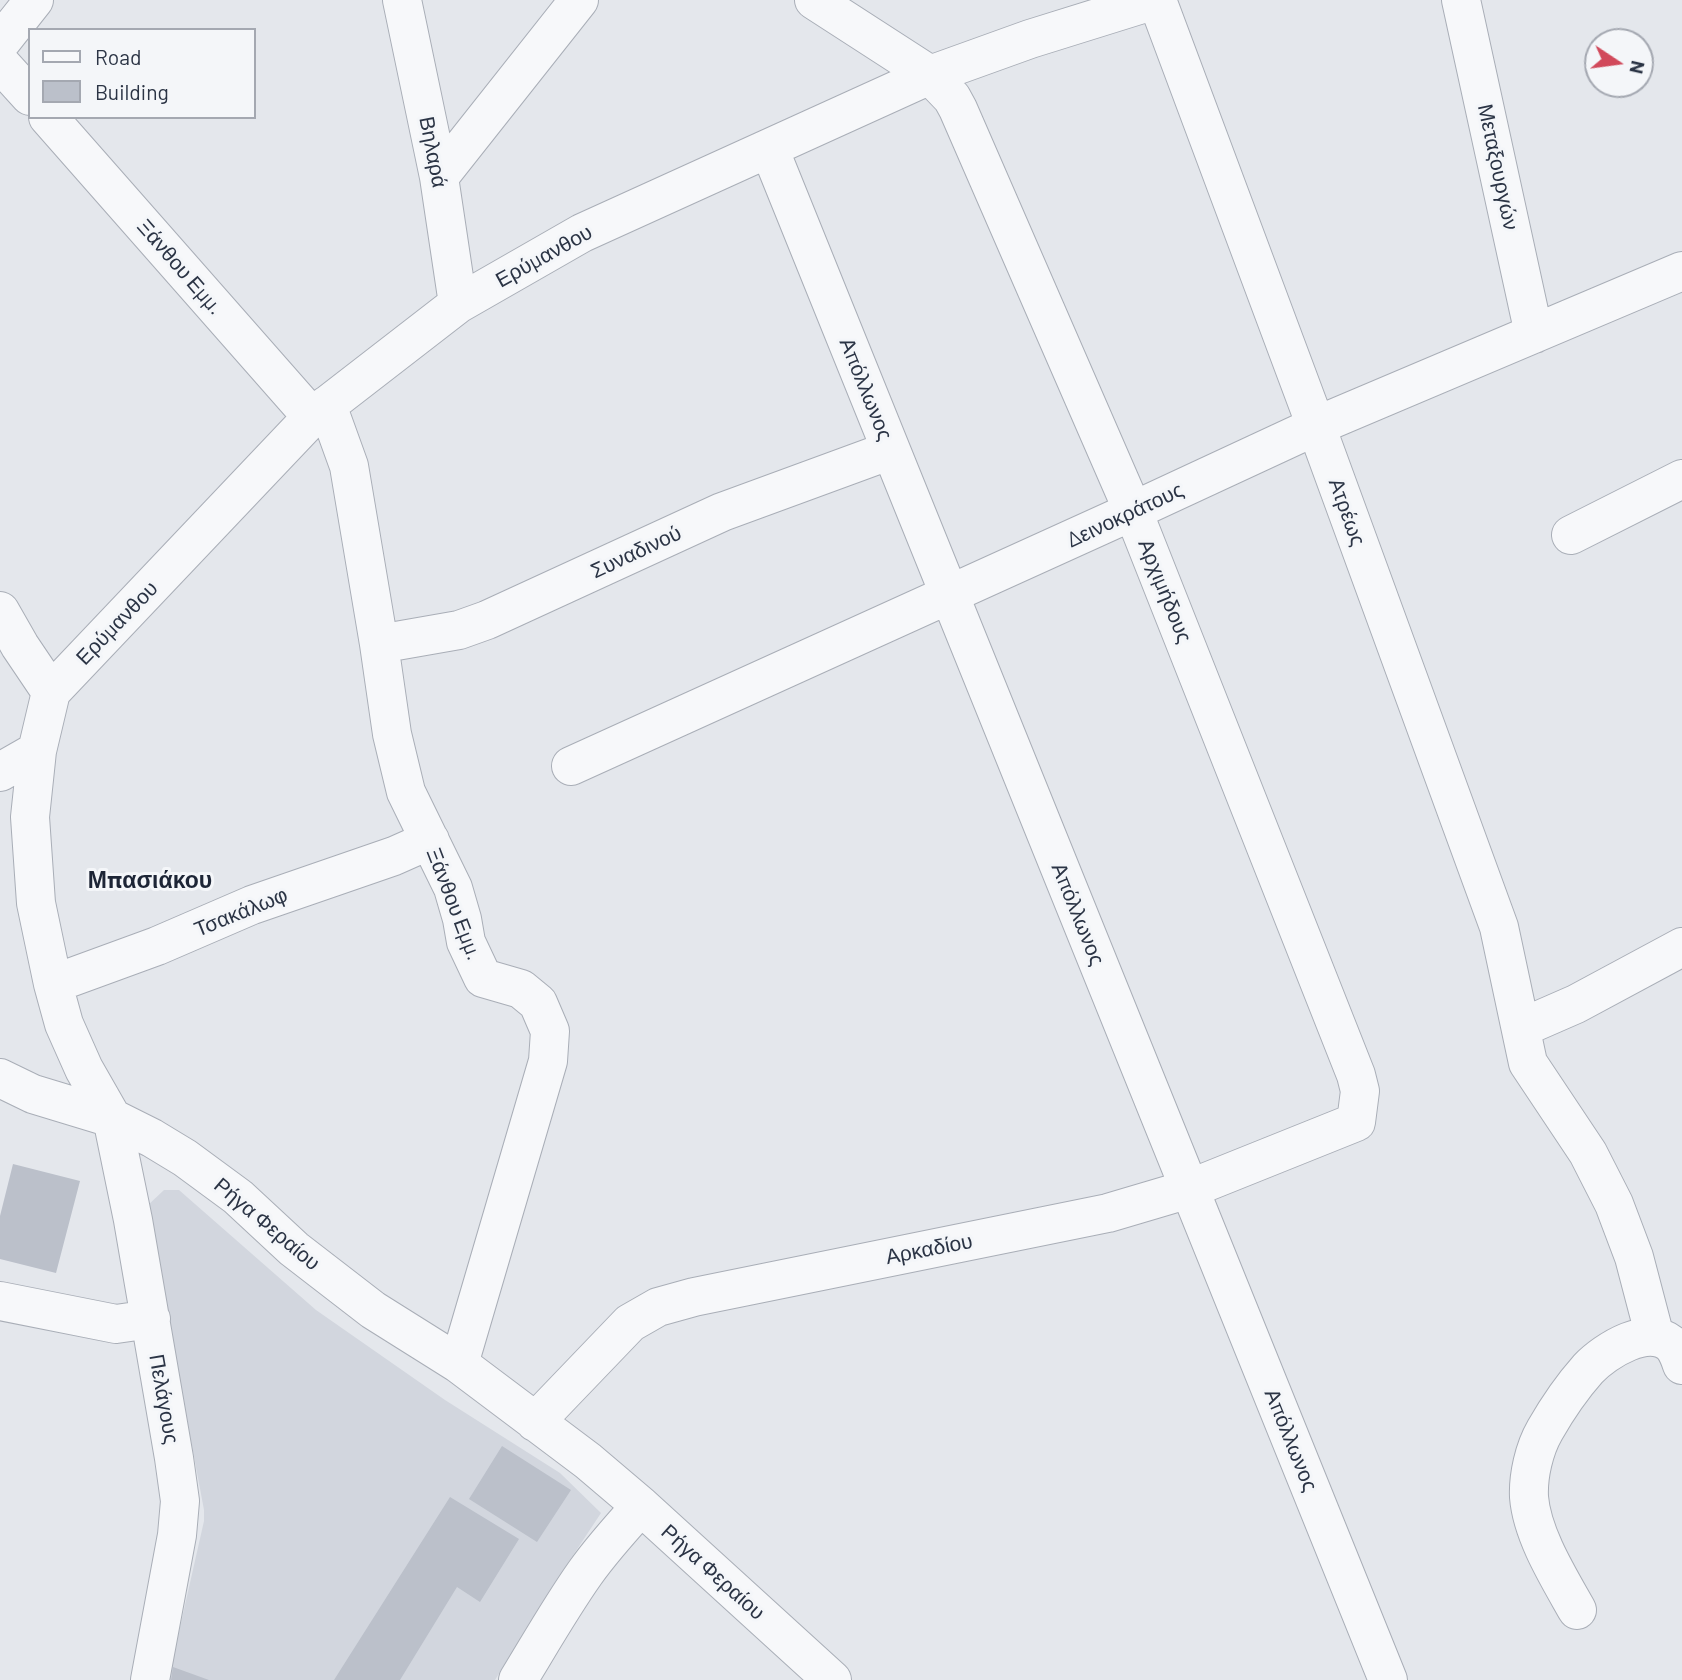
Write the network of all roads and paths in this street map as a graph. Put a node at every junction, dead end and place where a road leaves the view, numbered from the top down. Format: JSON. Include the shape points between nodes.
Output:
{"nodes":[{"id":1,"x":34,"y":0,"type":"edge"},
{"id":2,"x":402,"y":0,"type":"edge"},
{"id":3,"x":579,"y":0,"type":"edge"},
{"id":4,"x":814,"y":0,"type":"edge"},
{"id":5,"x":1156,"y":0,"type":"edge"},
{"id":6,"x":1461,"y":0,"type":"edge"},
{"id":7,"x":0,"y":43,"type":"edge"},
{"id":8,"x":0,"y":63,"type":"edge"},
{"id":9,"x":930,"y":75,"type":"junction"},
{"id":10,"x":28,"y":94,"type":"edge"},
{"id":11,"x":50,"y":119,"type":"edge"},
{"id":12,"x":769,"y":148,"type":"junction"},
{"id":13,"x":439,"y":177,"type":"junction"},
{"id":14,"x":1682,"y":271,"type":"edge"},
{"id":15,"x":458,"y":304,"type":"junction"},
{"id":16,"x":1534,"y":334,"type":"junction"},
{"id":17,"x":320,"y":411,"type":"junction"},
{"id":18,"x":1316,"y":426,"type":"junction"},
{"id":19,"x":891,"y":450,"type":"junction"},
{"id":20,"x":1682,"y":479,"type":"edge"},
{"id":21,"x":1133,"y":511,"type":"junction"},
{"id":22,"x":1571,"y":535,"type":"dead end"},
{"id":23,"x":950,"y":594,"type":"junction"},
{"id":24,"x":0,"y":611,"type":"edge"},
{"id":25,"x":379,"y":644,"type":"junction"},
{"id":26,"x":51,"y":692,"type":"junction"},
{"id":27,"x":37,"y":751,"type":"junction"},
{"id":28,"x":570,"y":766,"type":"dead end"},
{"id":29,"x":0,"y":772,"type":"edge"},
{"id":30,"x":430,"y":840,"type":"junction"},
{"id":31,"x":1682,"y":947,"type":"edge"},
{"id":32,"x":53,"y":984,"type":"junction"},
{"id":33,"x":1521,"y":1028,"type":"junction"},
{"id":34,"x":0,"y":1078,"type":"edge"},
{"id":35,"x":112,"y":1118,"type":"junction"},
{"id":36,"x":1356,"y":1122,"type":"joint"},
{"id":37,"x":1189,"y":1189,"type":"junction"},
{"id":38,"x":0,"y":1301,"type":"edge"},
{"id":39,"x":150,"y":1319,"type":"junction"},
{"id":40,"x":1655,"y":1336,"type":"junction"},
{"id":41,"x":459,"y":1364,"type":"junction"},
{"id":42,"x":1682,"y":1366,"type":"edge"},
{"id":43,"x":535,"y":1422,"type":"junction"},
{"id":44,"x":641,"y":1506,"type":"junction"},
{"id":45,"x":1577,"y":1610,"type":"dead end"},
{"id":46,"x":150,"y":1680,"type":"edge"},
{"id":47,"x":518,"y":1680,"type":"edge"},
{"id":48,"x":832,"y":1680,"type":"edge"},
{"id":49,"x":1388,"y":1680,"type":"edge"}],
"edges":[{"from":1,"to":7,"type":"street"},
{"from":2,"to":13,"type":"street","name":"Βηλαρά"},
{"from":3,"to":13,"type":"street"},
{"from":4,"to":9,"type":"street","name":"Αρχιμήδους"},
{"from":5,"to":9,"type":"street","name":"Ερύμανθου"},
{"from":5,"to":18,"type":"street","name":"Ατρέως"},
{"from":6,"to":16,"type":"street","name":"Μεταξουργών"},
{"from":8,"to":10,"type":"street"},
{"from":9,"to":12,"type":"street","name":"Ερύμανθου"},
{"from":9,"to":21,"type":"street","name":"Αρχιμήδους","via":[[958,109]]},
{"from":11,"to":17,"type":"street","name":"Ξάνθου Εμμ."},
{"from":12,"to":15,"type":"street","name":"Ερύμανθου","via":[[582,233]]},
{"from":12,"to":19,"type":"street","name":"Απόλλωνος"},
{"from":13,"to":15,"type":"street","name":"Βηλαρά"},
{"from":14,"to":16,"type":"street","name":"Δεινοκράτους"},
{"from":15,"to":17,"type":"street","name":"Ερύμανθου"},
{"from":16,"to":18,"type":"street","name":"Δεινοκράτους"},
{"from":17,"to":25,"type":"street","name":"Ξάνθου Εμμ.","via":[[349,466]]},
{"from":17,"to":26,"type":"street","name":"Ερύμανθου"},
{"from":18,"to":21,"type":"street","name":"Δεινοκράτους"},
{"from":18,"to":33,"type":"street","name":"Ατρέως","via":[[1499,926]]},
{"from":19,"to":23,"type":"street","name":"Απόλλωνος"},
{"from":19,"to":25,"type":"street","name":"Συναδινού","via":[[722,512],[459,631]]},
{"from":20,"to":22,"type":"street"},
{"from":21,"to":23,"type":"street","name":"Δεινοκράτους"},
{"from":21,"to":36,"type":"street","name":"Αρχιμήδους","via":[[1356,1075],[1360,1091]]},
{"from":23,"to":28,"type":"street","name":"Δεινοκράτους"},
{"from":23,"to":37,"type":"street","name":"Απόλλωνος"},
{"from":24,"to":26,"type":"street"},
{"from":25,"to":30,"type":"street","name":"Ξάνθου Εμμ.","via":[[406,792]]},
{"from":26,"to":27,"type":"street"},
{"from":27,"to":29,"type":"street"},
{"from":27,"to":32,"type":"street","via":[[30,817],[35,891]]},
{"from":30,"to":32,"type":"street","name":"Τσακάλωφ"},
{"from":30,"to":41,"type":"street","name":"Ξάνθου Εμμ.","via":[[453,888],[466,942],[483,978],[521,989],[538,1003],[550,1031],[548,1061]]},
{"from":31,"to":33,"type":"street"},
{"from":32,"to":35,"type":"street","via":[[64,1024]]},
{"from":33,"to":40,"type":"street","name":"Ατρέως","via":[[1528,1063],[1588,1153],[1614,1204],[1634,1256]]},
{"from":34,"to":35,"type":"street","name":"Ρήγα Φεραίου","via":[[33,1094]]},
{"from":35,"to":39,"type":"street","name":"Πελάγους"},
{"from":35,"to":41,"type":"street","name":"Ρήγα Φεραίου","via":[[185,1158],[373,1310]]},
{"from":36,"to":37,"type":"street","name":"Αρκαδίου"},
{"from":37,"to":43,"type":"street","name":"Αρκαδίου","via":[[1108,1213],[658,1307],[630,1323]]},
{"from":37,"to":49,"type":"street","name":"Απόλλωνος"},
{"from":38,"to":39,"type":"street","via":[[116,1324]]},
{"from":39,"to":46,"type":"street","name":"Πελάγους","via":[[180,1502]]},
{"from":40,"to":42,"type":"street","via":[[1673,1346]]},
{"from":40,"to":45,"type":"street","via":[[1628,1341],[1590,1367],[1544,1432],[1532,1465],[1530,1498],[1536,1528]]},
{"from":41,"to":43,"type":"street","name":"Ρήγα Φεραίου"},
{"from":43,"to":44,"type":"street","name":"Ρήγα Φεραίου"},
{"from":44,"to":47,"type":"street","via":[[585,1574]]},
{"from":44,"to":48,"type":"street","name":"Ρήγα Φεραίου"}]}
